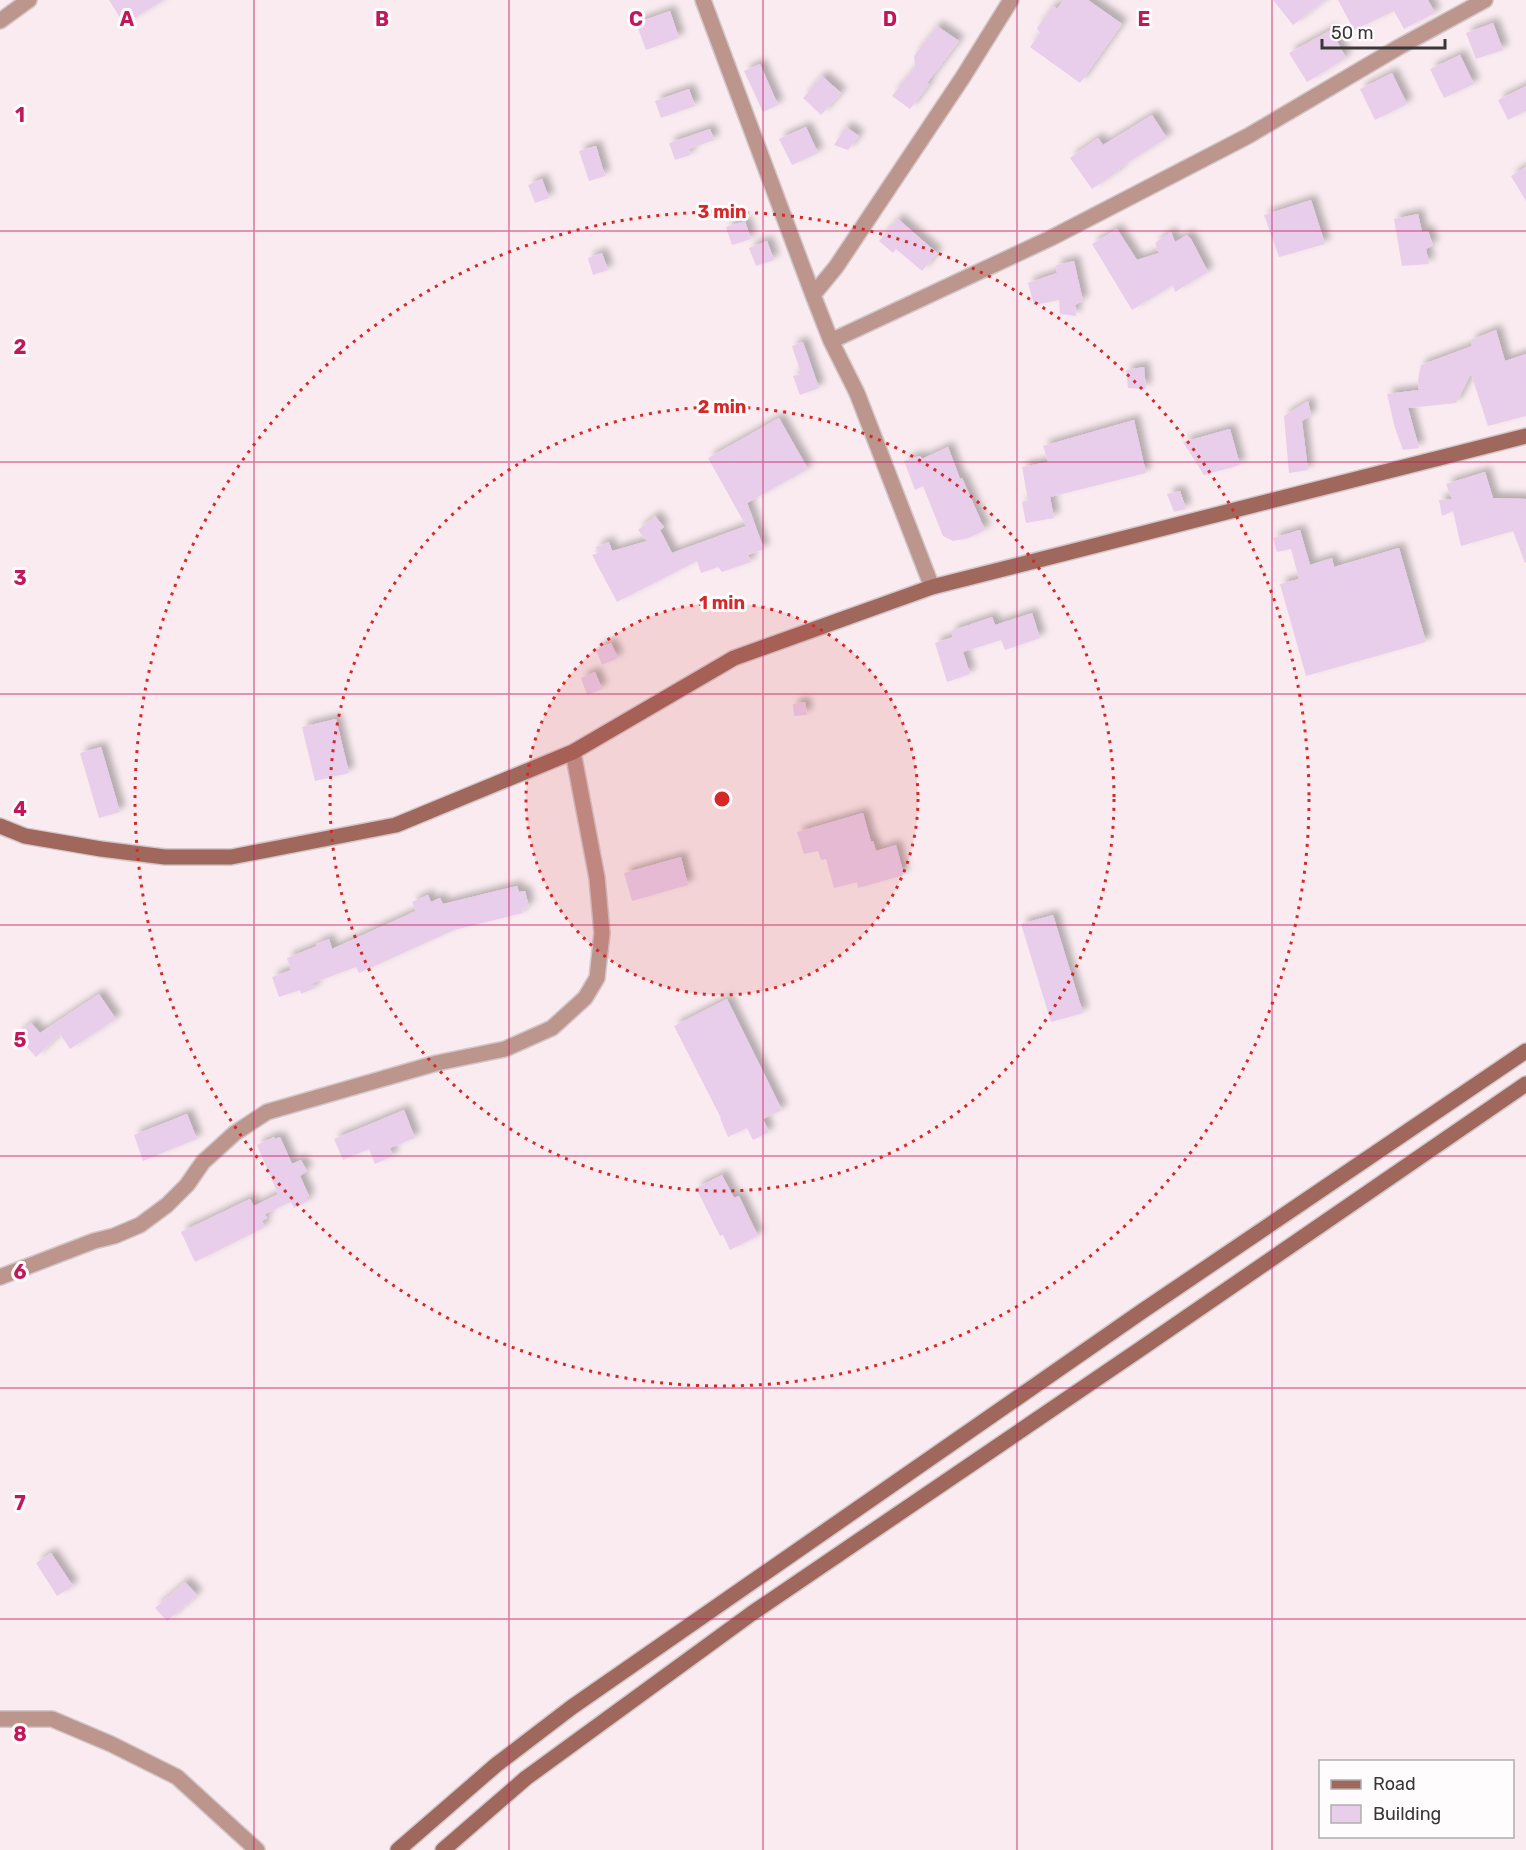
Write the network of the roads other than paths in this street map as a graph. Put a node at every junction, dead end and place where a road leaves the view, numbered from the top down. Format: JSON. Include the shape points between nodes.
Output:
{"nodes":[{"id":1,"x":29,"y":0,"type":"edge"},
{"id":2,"x":703,"y":0,"type":"edge"},
{"id":3,"x":1011,"y":0,"type":"edge"},
{"id":4,"x":1485,"y":0,"type":"edge"},
{"id":5,"x":0,"y":21,"type":"edge"},
{"id":6,"x":813,"y":295,"type":"junction"},
{"id":7,"x":831,"y":341,"type":"junction"},
{"id":8,"x":1526,"y":436,"type":"edge"},
{"id":9,"x":932,"y":587,"type":"junction"},
{"id":10,"x":573,"y":752,"type":"junction"},
{"id":11,"x":0,"y":826,"type":"edge"},
{"id":12,"x":1526,"y":1051,"type":"edge"},
{"id":13,"x":1526,"y":1084,"type":"edge"},
{"id":14,"x":0,"y":1277,"type":"edge"},
{"id":15,"x":0,"y":1719,"type":"edge"},
{"id":16,"x":257,"y":1850,"type":"edge"},
{"id":17,"x":398,"y":1850,"type":"edge"},
{"id":18,"x":443,"y":1850,"type":"edge"}],
"edges":[{"from":1,"to":5,"type":"street"},
{"from":2,"to":6,"type":"street"},
{"from":3,"to":6,"type":"street","via":[[836,267]]},
{"from":4,"to":7,"type":"street","via":[[1227,147],[1051,238]]},
{"from":6,"to":7,"type":"street"},
{"from":7,"to":9,"type":"street","via":[[857,393]]},
{"from":8,"to":9,"type":"main road"},
{"from":9,"to":10,"type":"main road","via":[[734,658]]},
{"from":10,"to":11,"type":"main road","via":[[396,825],[231,857],[165,858],[25,836]]},
{"from":10,"to":14,"type":"street","via":[[597,878],[602,933],[597,978],[585,998],[552,1028],[505,1049],[437,1063],[267,1112],[234,1133],[203,1162],[187,1185],[140,1225]]},
{"from":12,"to":17,"type":"main road","via":[[1141,1312],[572,1707],[496,1765]]},
{"from":13,"to":18,"type":"main road","via":[[751,1614],[526,1778]]},
{"from":15,"to":16,"type":"street","via":[[52,1719],[177,1777]]}]}
